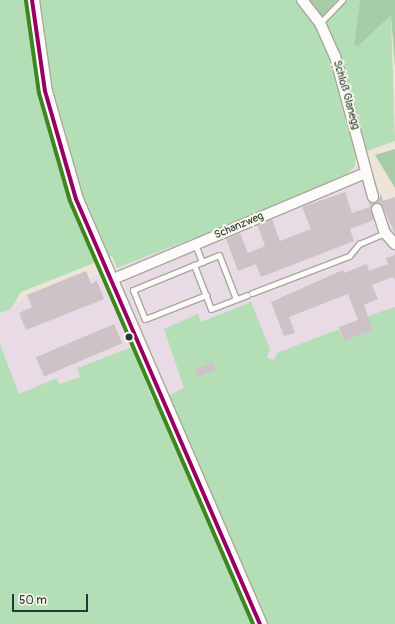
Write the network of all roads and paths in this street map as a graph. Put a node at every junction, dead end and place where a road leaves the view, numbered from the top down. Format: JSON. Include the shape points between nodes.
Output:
{"nodes":[{"id":1,"x":32,"y":0,"type":"edge"},
{"id":2,"x":302,"y":0,"type":"edge"},
{"id":3,"x":342,"y":0,"type":"edge"},
{"id":4,"x":320,"y":23,"type":"junction"},
{"id":5,"x":366,"y":173,"type":"junction"},
{"id":6,"x":373,"y":197,"type":"dead end"},
{"id":7,"x":377,"y":209,"type":"dead end"},
{"id":8,"x":385,"y":233,"type":"junction"},
{"id":9,"x":395,"y":244,"type":"edge"},
{"id":10,"x":197,"y":249,"type":"dead end"},
{"id":11,"x":202,"y":262,"type":"junction"},
{"id":12,"x":194,"y":265,"type":"junction"},
{"id":13,"x":111,"y":280,"type":"junction"},
{"id":14,"x":206,"y":295,"type":"junction"},
{"id":15,"x":236,"y":299,"type":"junction"},
{"id":16,"x":260,"y":624,"type":"edge"}],
"edges":[{"from":1,"to":13,"type":"street","via":[[44,84],[56,138],[76,199]]},
{"from":2,"to":4,"type":"street","name":"Schloß Glanegg"},
{"from":3,"to":4,"type":"lane"},
{"from":4,"to":5,"type":"street","name":"Schloß Glanegg","via":[[349,98]]},
{"from":5,"to":6,"type":"street","name":"Schloß Glanegg"},
{"from":5,"to":13,"type":"street","name":"Schanzweg"},
{"from":7,"to":8,"type":"street"},
{"from":8,"to":9,"type":"street"},
{"from":8,"to":15,"type":"lane","via":[[359,244],[349,256]]},
{"from":10,"to":11,"type":"lane"},
{"from":11,"to":12,"type":"lane"},
{"from":11,"to":15,"type":"lane","via":[[219,255]]},
{"from":12,"to":14,"type":"lane"},
{"from":12,"to":14,"type":"lane","via":[[133,290],[145,319]]},
{"from":13,"to":16,"type":"street"},
{"from":14,"to":15,"type":"lane","via":[[211,308]]}]}
